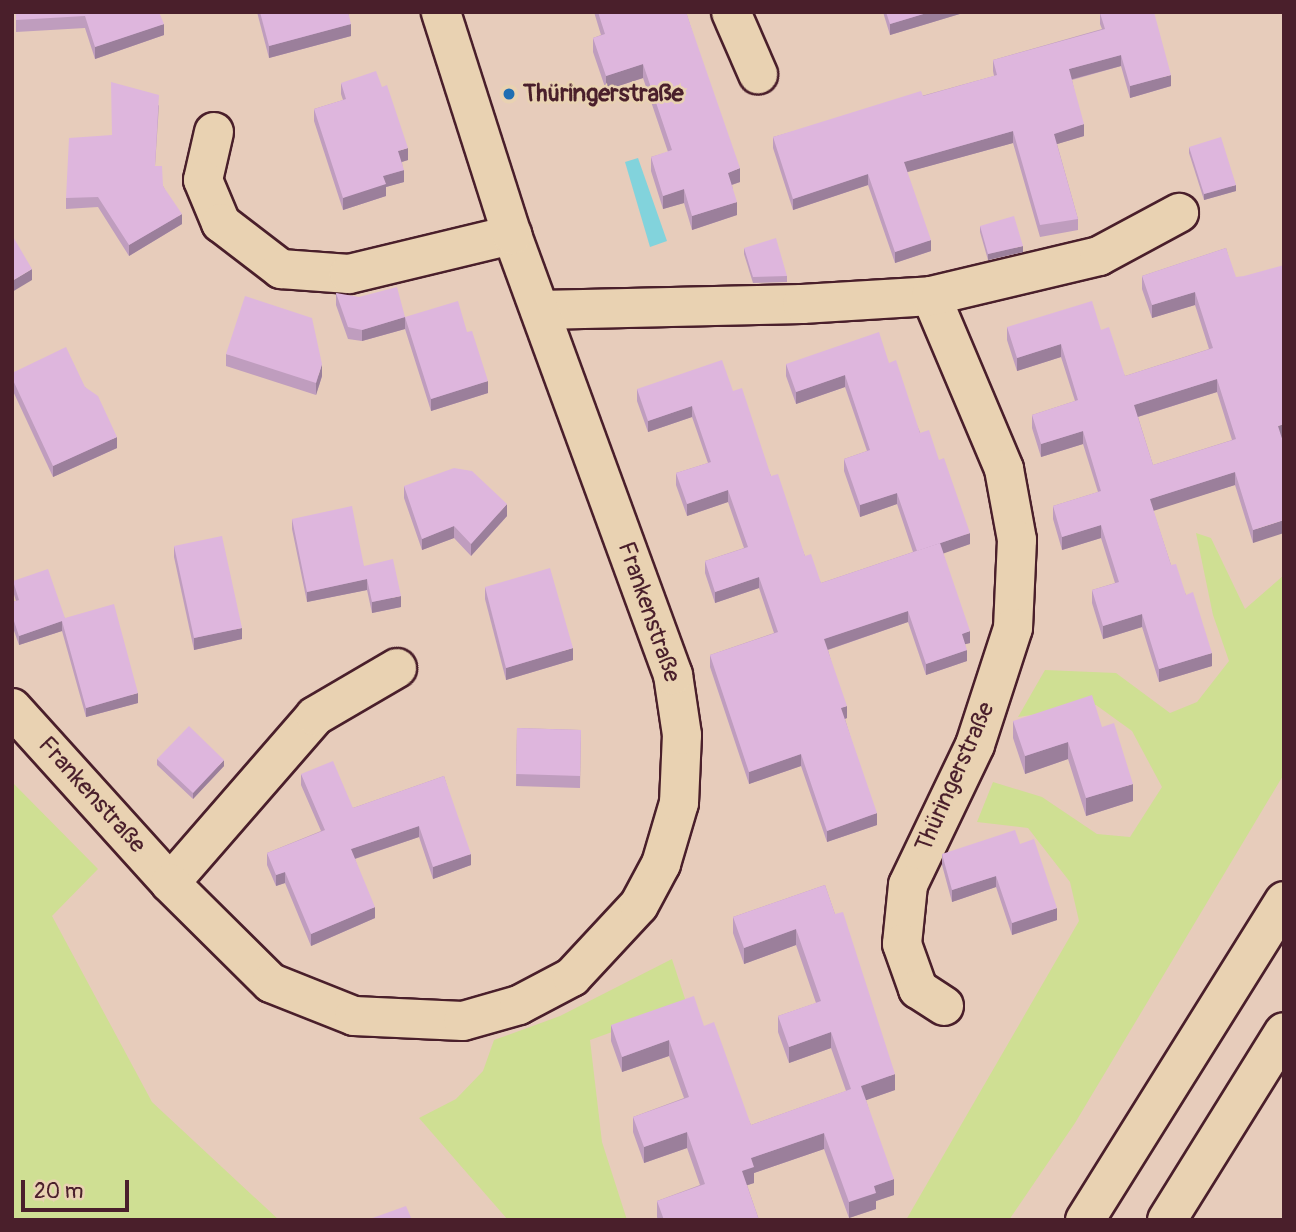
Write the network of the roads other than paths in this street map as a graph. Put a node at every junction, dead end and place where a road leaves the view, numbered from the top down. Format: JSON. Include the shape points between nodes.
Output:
{"nodes":[{"id":1,"x":441,"y":12,"type":"edge"},
{"id":2,"x":731,"y":12,"type":"edge"},
{"id":3,"x":758,"y":75,"type":"dead end"},
{"id":4,"x":214,"y":132,"type":"dead end"},
{"id":5,"x":1179,"y":213,"type":"dead end"},
{"id":6,"x":512,"y":234,"type":"junction"},
{"id":7,"x":931,"y":296,"type":"junction"},
{"id":8,"x":540,"y":310,"type":"junction"},
{"id":9,"x":397,"y":668,"type":"dead end"},
{"id":10,"x":12,"y":708,"type":"edge"},
{"id":11,"x":170,"y":883,"type":"junction"},
{"id":12,"x":1284,"y":901,"type":"edge"},
{"id":13,"x":944,"y":1006,"type":"dead end"},
{"id":14,"x":1284,"y":1032,"type":"edge"},
{"id":15,"x":1085,"y":1220,"type":"edge"},
{"id":16,"x":1167,"y":1220,"type":"edge"}],
"edges":[{"from":1,"to":6,"type":"main road","name":"Frankenstraße"},
{"from":2,"to":3,"type":"main road"},
{"from":4,"to":6,"type":"main road","via":[[203,180],[221,223],[281,269],[349,274]]},
{"from":5,"to":7,"type":"main road","via":[[1099,256]]},
{"from":6,"to":8,"type":"main road","name":"Frankenstraße"},
{"from":7,"to":8,"type":"main road"},
{"from":7,"to":13,"type":"main road","name":"Thüringerstraße","via":[[1004,469],[1017,540],[1013,628],[975,745],[908,885],[902,944],[918,989]]},
{"from":8,"to":11,"type":"main road","name":"Frankenstraße","via":[[673,675],[682,735],[679,803],[661,864],[639,905],[572,977],[519,1005],[463,1021],[354,1016],[271,983]]},
{"from":9,"to":11,"type":"main road","via":[[315,716]]},
{"from":10,"to":11,"type":"main road","name":"Frankenstraße"},
{"from":12,"to":15,"type":"main road"},
{"from":14,"to":16,"type":"main road"}]}
